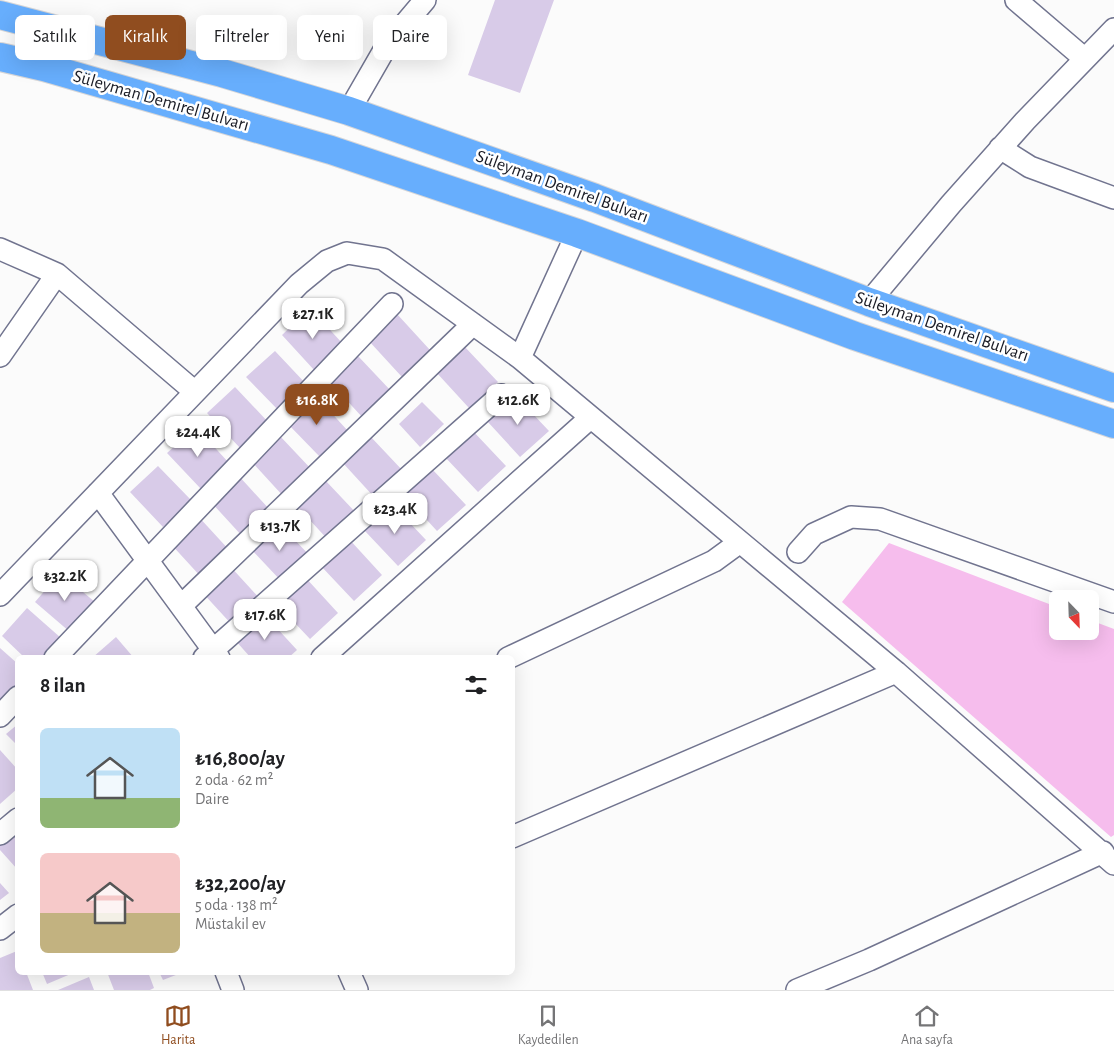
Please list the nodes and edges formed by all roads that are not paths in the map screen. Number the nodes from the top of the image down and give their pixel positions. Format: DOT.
graph roads {
  1 [pos="425,0"];
  2 [pos="1016,0"];
  3 [pos="0,15"];
  4 [pos="1114,30"];
  5 [pos="0,56"];
  6 [pos="1085,59"];
  7 [pos="349,110"];
  8 [pos="1000,148"];
  9 [pos="1114,198"];
  10 [pos="577,233"];
  11 [pos="0,249"];
  12 [pos="57,274"];
  13 [pos="869,302"];
  14 [pos="392,304"];
  15 [pos="473,324"];
  16 [pos="0,356"];
  17 [pos="520,358"];
  18 [pos="1114,388"];
  19 [pos="195,392"];
  20 [pos="501,395"];
  21 [pos="590,418"];
  22 [pos="1114,424"];
  23 [pos="98,493"];
  24 [pos="740,542"];
  25 [pos="798,552"];
  26 [pos="148,559"];
  27 [pos="0,595"];
  28 [pos="1114,602"];
  29 [pos="182,605"];
  30 [pos="58,655"];
  31 [pos="212,655"];
  32 [pos="325,655"];
  33 [pos="514,655"];
  34 [pos="896,672"];
  35 [pos="15,700"];
  36 [pos="0,716"];
  37 [pos="15,822"];
  38 [pos="0,834"];
  39 [pos="515,836"];
  40 [pos="1108,858"];
  41 [pos="15,917"];
  42 [pos="0,929"];
  43 [pos="227,975"];
  44 [pos="350,975"];
  45 [pos="840,982"];
  46 [pos="233,990"];
  47 [pos="357,990"];
  48 [pos="797,990"];
  1 -- 7 [label="street"];
  2 -- 6 [label="street"];
  3 -- 7 [label="highway, Süleyman Demirel Bulvarı"];
  4 -- 6 [label="street"];
  5 -- 10 [label="highway, Süleyman Demirel Bulvarı"];
  6 -- 8 [label="street"];
  7 -- 13 [label="highway, Süleyman Demirel Bulvarı"];
  8 -- 9 [label="street"];
  8 -- 13 [label="street"];
  10 -- 17 [label="street"];
  10 -- 22 [label="highway, Süleyman Demirel Bulvarı"];
  11 -- 12 [label="street"];
  12 -- 16 [label="street"];
  12 -- 19 [label="street"];
  13 -- 18 [label="highway, Süleyman Demirel Bulvarı"];
  14 -- 26 [label="street"];
  15 -- 17 [label="street"];
  15 -- 19 [label="street"];
  15 -- 29 [label="street"];
  17 -- 21 [label="street"];
  19 -- 23 [label="street"];
  20 -- 31 [label="street"];
  21 -- 24 [label="street"];
  21 -- 32 [label="street"];
  23 -- 26 [label="street"];
  23 -- 27 [label="street"];
  24 -- 33 [label="street"];
  24 -- 34 [label="street"];
  25 -- 28 [label="street"];
  26 -- 29 [label="street"];
  26 -- 30 [label="street"];
  29 -- 31 [label="street"];
  34 -- 39 [label="street"];
  34 -- 40 [label="street"];
  35 -- 36 [label="street"];
  37 -- 38 [label="street"];
  40 -- 45 [label="street"];
  41 -- 42 [label="street"];
  43 -- 46 [label="street"];
  44 -- 47 [label="street"];
  45 -- 48 [label="street"];
}
